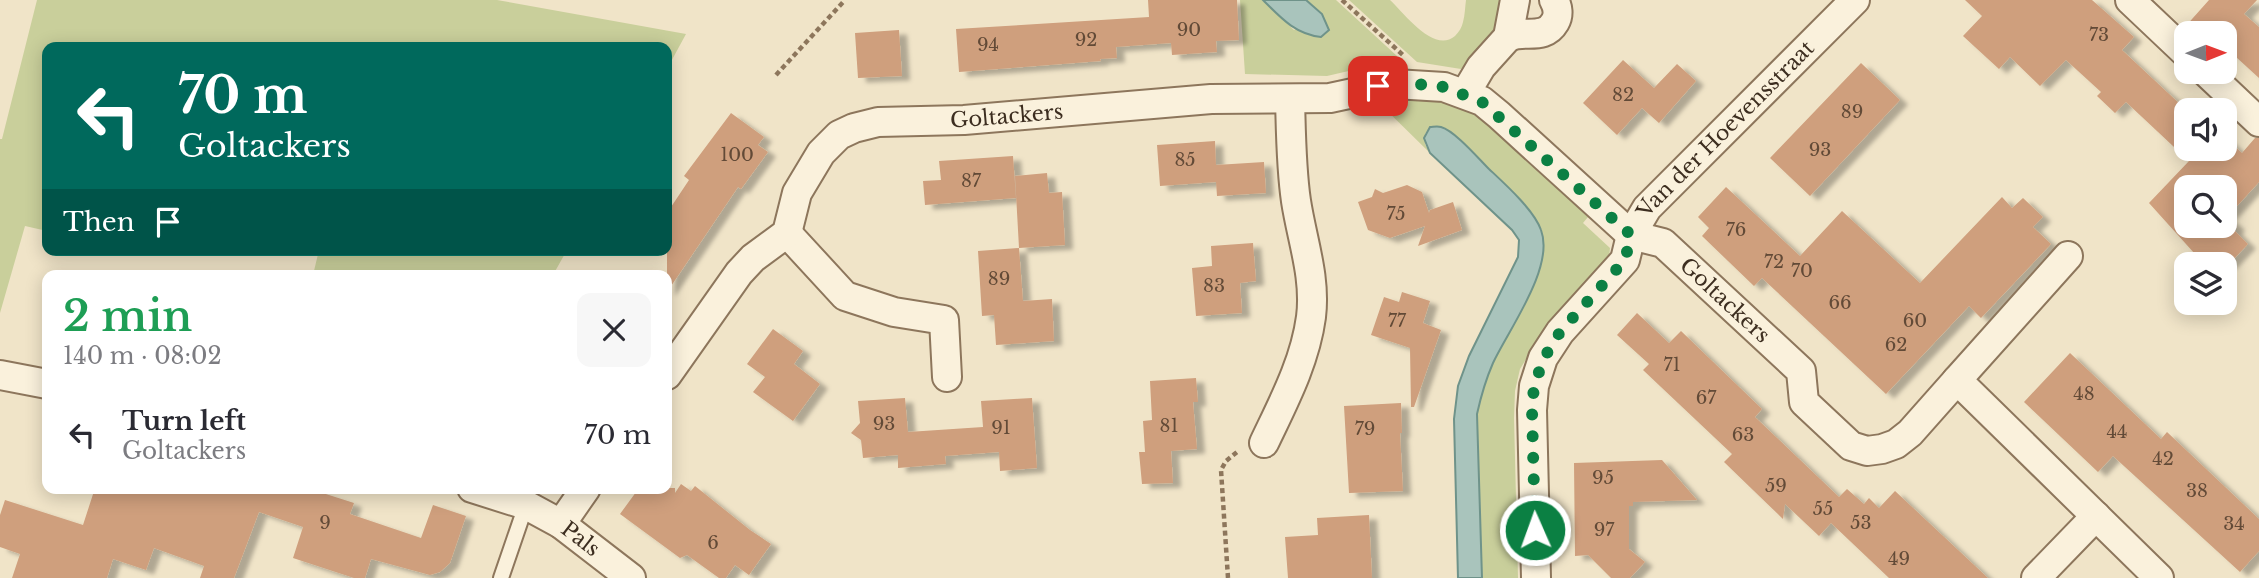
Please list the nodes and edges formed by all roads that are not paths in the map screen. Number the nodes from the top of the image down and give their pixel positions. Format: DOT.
graph roads {
  1 [pos="1515,0"];
  2 [pos="1554,0"];
  3 [pos="1855,0"];
  4 [pos="2130,0"];
  5 [pos="1508,37"];
  6 [pos="2174,42"];
  7 [pos="2219,84"];
  8 [pos="1465,94"];
  9 [pos="1290,99"];
  10 [pos="2259,122"];
  11 [pos="787,233"];
  12 [pos="1631,235"];
  13 [pos="2068,256"];
  14 [pos="672,368"];
  15 [pos="0,375"];
  16 [pos="947,377"];
  17 [pos="1957,380"];
  18 [pos="42,383"];
  19 [pos="1264,443"];
  20 [pos="490,494"];
  21 [pos="582,494"];
  22 [pos="526,506"];
  23 [pos="2096,516"];
  24 [pos="561,524"];
  25 [pos="501,578"];
  26 [pos="631,578"];
  27 [pos="1536,578"];
  28 [pos="2036,578"];
  29 [pos="2159,578"];
  1 -- 5 [label="street"];
  2 -- 5 [label="street"];
  3 -- 12 [label="street, Van der Hoevensstraat"];
  4 -- 6 [label="street"];
  5 -- 8 [label="street"];
  7 -- 10 [label="street"];
  8 -- 9 [label="street, Goltackers"];
  8 -- 12 [label="street, Goltackers"];
  9 -- 11 [label="street, Goltackers"];
  9 -- 19 [label="street"];
  11 -- 14 [label="street"];
  11 -- 16 [label="street"];
  12 -- 17 [label="street, Goltackers"];
  12 -- 27 [label="street, Van der Hoevensstraat"];
  13 -- 17 [label="street, Goltackers"];
  15 -- 18 [label="street"];
  17 -- 23 [label="street"];
  20 -- 22 [label="street, Pals"];
  21 -- 24 [label="street"];
  22 -- 24 [label="street, Pals"];
  22 -- 25 [label="lane"];
  23 -- 28 [label="street"];
  23 -- 29 [label="street"];
  24 -- 26 [label="street, Pals"];
}
